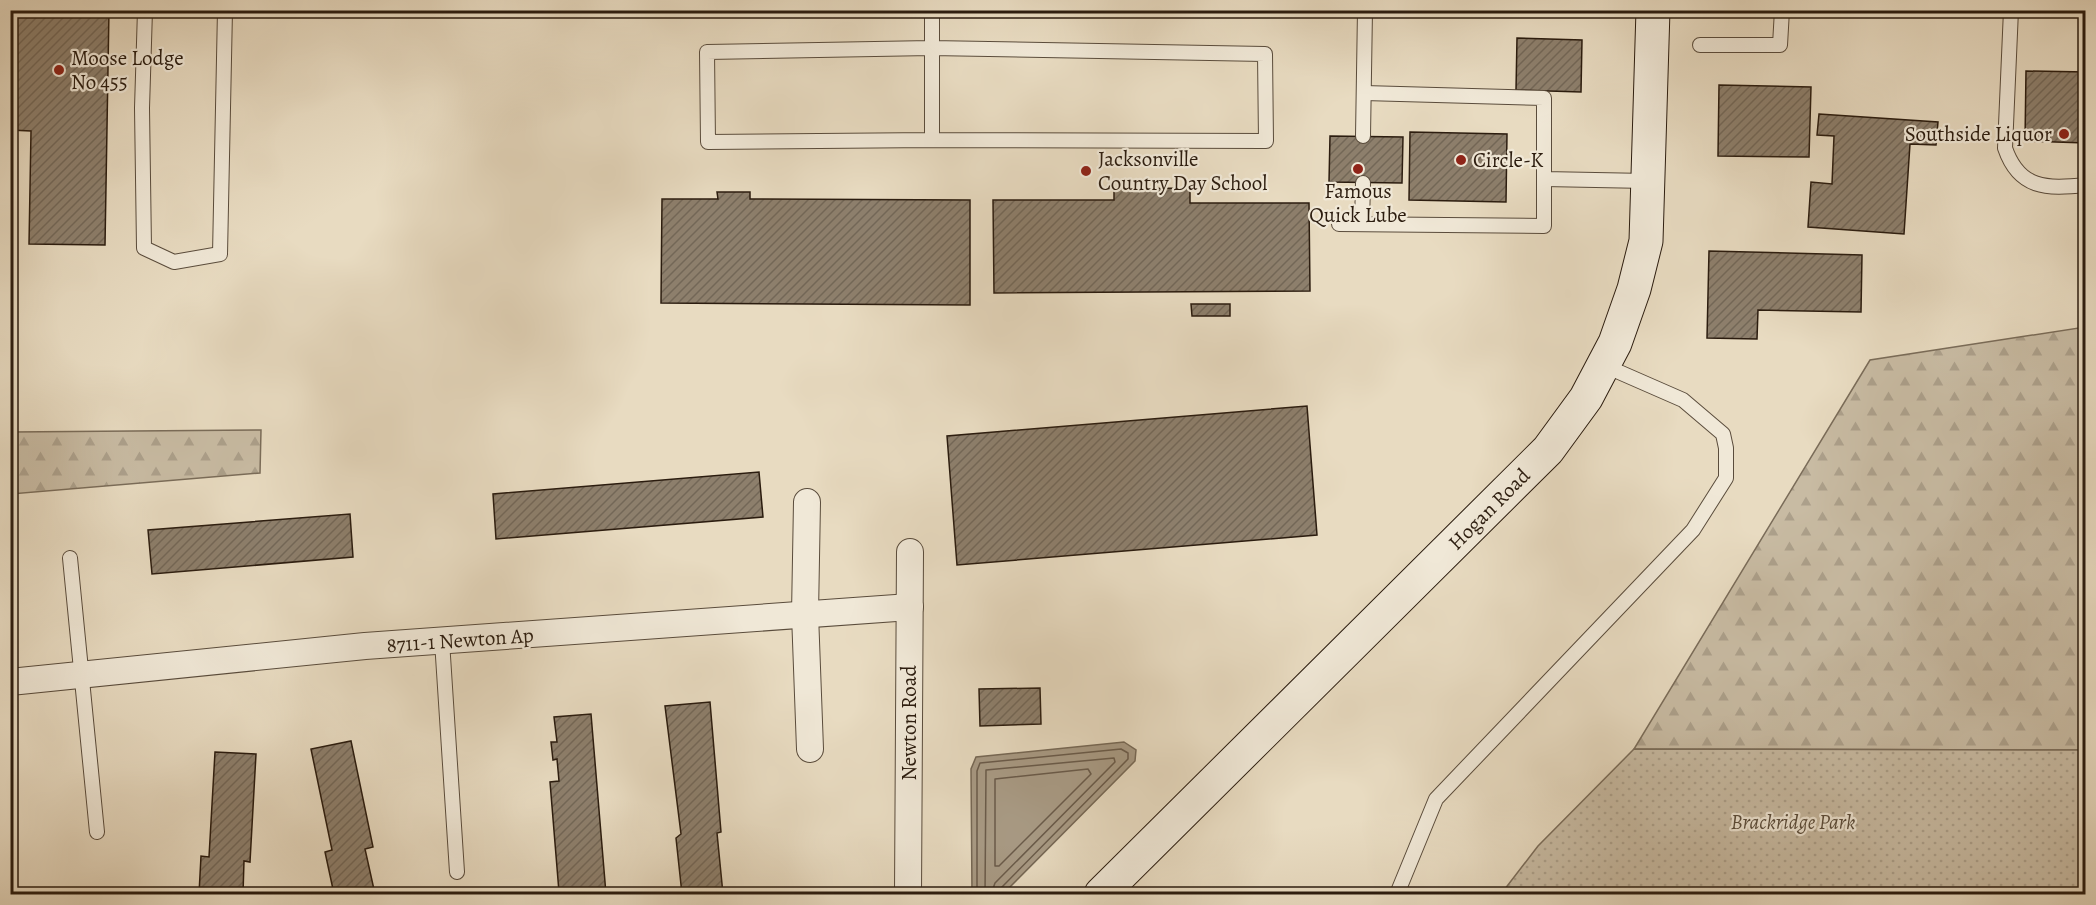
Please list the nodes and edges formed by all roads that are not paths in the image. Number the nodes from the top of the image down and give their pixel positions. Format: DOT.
graph roads {
  1 [pos="145,10"];
  2 [pos="225,10"];
  3 [pos="932,10"];
  4 [pos="1365,10"];
  5 [pos="1653,10"];
  6 [pos="1782,10"];
  7 [pos="2011,10"];
  8 [pos="1700,45"];
  9 [pos="931,48"];
  10 [pos="1364,93"];
  11 [pos="1363,136"];
  12 [pos="932,140"];
  13 [pos="1544,179"];
  14 [pos="1650,181"];
  15 [pos="1363,183"];
  16 [pos="2085,185"];
  17 [pos="1339,224"];
  18 [pos="1362,224"];
  19 [pos="1603,365"];
  20 [pos="807,502"];
  21 [pos="910,552"];
  22 [pos="70,558"];
  23 [pos="910,607"];
  24 [pos="805,614"];
  25 [pos="442,641"];
  26 [pos="81,675"];
  27 [pos="10,682"];
  28 [pos="810,749"];
  29 [pos="97,832"];
  30 [pos="457,872"];
  31 [pos="1112,888"];
  32 [pos="908,894"];
  33 [pos="1397,894"];
  1 -- 2 [label="lane"];
  3 -- 9 [label="lane"];
  4 -- 10 [label="lane"];
  5 -- 14 [label="main road, Hogan Road"];
  6 -- 8 [label="lane"];
  7 -- 16 [label="lane"];
  9 -- 12 [label="lane"];
  9 -- 12 [label="lane"];
  9 -- 12 [label="lane"];
  10 -- 11 [label="lane"];
  10 -- 13 [label="lane"];
  13 -- 14 [label="lane"];
  13 -- 18 [label="lane"];
  14 -- 19 [label="main road, Hogan Road"];
  15 -- 18 [label="lane"];
  17 -- 18 [label="lane"];
  19 -- 31 [label="main road, Hogan Road"];
  19 -- 33 [label="lane"];
  20 -- 24 [label="street"];
  21 -- 23 [label="street, Newton Road"];
  22 -- 26 [label="lane"];
  23 -- 24 [label="street, 8711-1 Newton Ap"];
  23 -- 32 [label="street, Newton Road"];
  24 -- 25 [label="street, 8711-1 Newton Ap"];
  24 -- 28 [label="street"];
  25 -- 26 [label="street, 8711-1 Newton Ap"];
  25 -- 30 [label="lane"];
  26 -- 27 [label="street, 8711-1 Newton Ap"];
  26 -- 29 [label="lane"];
}
